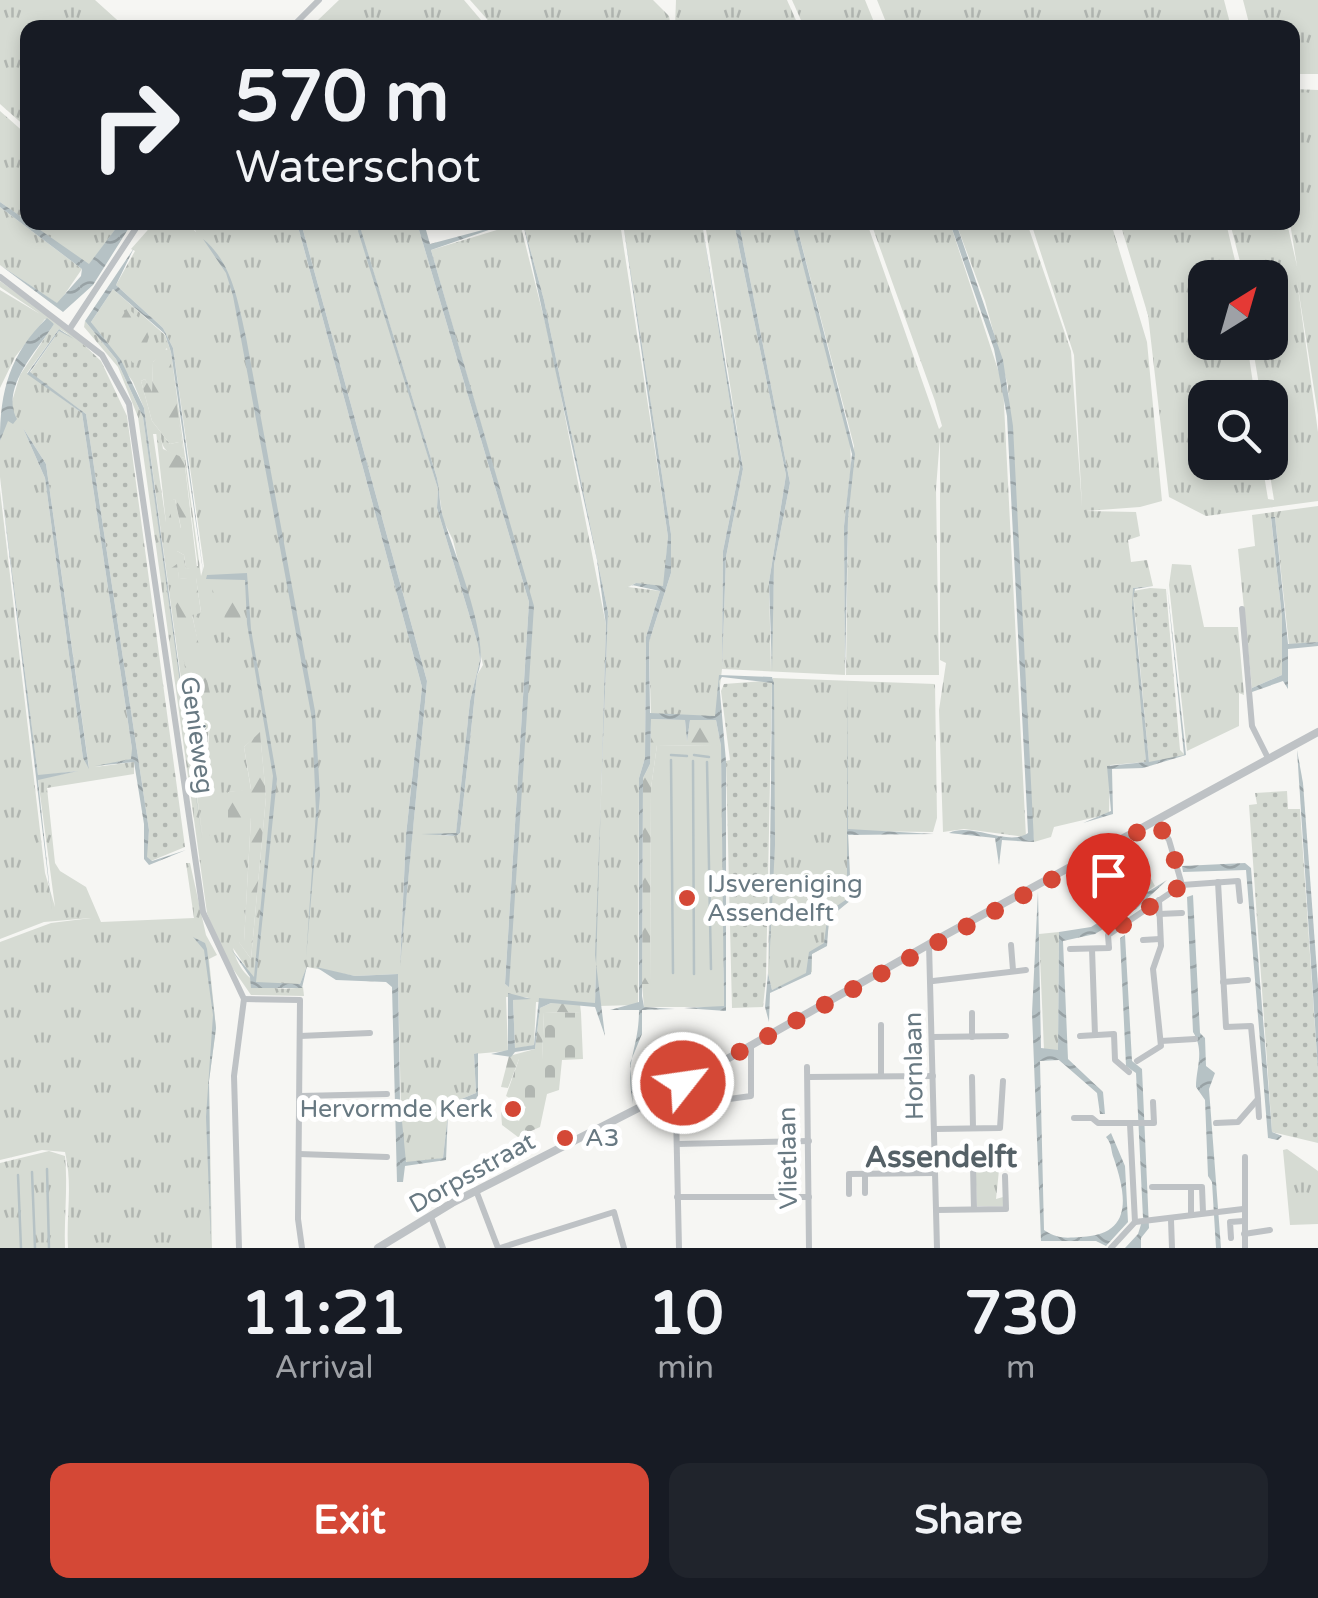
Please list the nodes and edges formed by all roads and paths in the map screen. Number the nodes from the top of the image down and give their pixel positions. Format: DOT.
graph roads {
  1 [pos="319,0"];
  2 [pos="299,20"];
  3 [pos="135,230"];
  4 [pos="0,277"];
  5 [pos="71,327"];
  6 [pos="1242,609"];
  7 [pos="1318,732"];
  8 [pos="1268,758"];
  9 [pos="1156,822"];
  10 [pos="1218,882"];
  11 [pos="1182,885"];
  12 [pos="1159,900"];
  13 [pos="1240,900"];
  14 [pos="1182,913"];
  15 [pos="1159,914"];
  16 [pos="1142,940"];
  17 [pos="1160,940"];
  18 [pos="929,944"];
  19 [pos="1011,945"];
  20 [pos="1092,949"];
  21 [pos="1070,950"];
  22 [pos="1012,970"];
  23 [pos="1026,970"];
  24 [pos="1248,980"];
  25 [pos="933,982"];
  26 [pos="1223,982"];
  27 [pos="244,999"];
  28 [pos="972,1013"];
  29 [pos="881,1024"];
  30 [pos="370,1033"];
  31 [pos="300,1036"];
  32 [pos="1006,1036"];
  33 [pos="1080,1036"];
  34 [pos="1095,1036"];
  35 [pos="933,1037"];
  36 [pos="972,1037"];
  37 [pos="1195,1039"];
  38 [pos="1161,1041"];
  39 [pos="751,1044"];
  40 [pos="1137,1061"];
  41 [pos="807,1067"];
  42 [pos="1129,1072"];
  43 [pos="881,1076"];
  44 [pos="934,1076"];
  45 [pos="808,1077"];
  46 [pos="972,1077"];
  47 [pos="1004,1080"];
  48 [pos="670,1091"];
  49 [pos="388,1094"];
  50 [pos="300,1096"];
  51 [pos="1258,1099"];
  52 [pos="1154,1102"];
  53 [pos="676,1113"];
  54 [pos="1259,1117"];
  55 [pos="1074,1118"];
  56 [pos="1216,1122"];
  57 [pos="1132,1124"];
  58 [pos="973,1128"];
  59 [pos="935,1129"];
  60 [pos="809,1142"];
  61 [pos="677,1144"];
  62 [pos="299,1154"];
  63 [pos="386,1156"];
  64 [pos="1245,1157"];
  65 [pos="974,1166"];
  66 [pos="935,1172"];
  67 [pos="865,1174"];
  68 [pos="1005,1176"];
  69 [pos="1152,1187"];
  70 [pos="1191,1188"];
  71 [pos="477,1193"];
  72 [pos="866,1193"];
  73 [pos="849,1194"];
  74 [pos="677,1197"];
  75 [pos="809,1197"];
  76 [pos="1243,1208"];
  77 [pos="974,1209"];
  78 [pos="936,1210"];
  79 [pos="1207,1211"];
  80 [pos="1192,1213"];
  81 [pos="431,1217"];
  82 [pos="1171,1220"];
  83 [pos="1244,1221"];
  84 [pos="1138,1222"];
  85 [pos="1270,1230"];
  86 [pos="1244,1234"];
  87 [pos="535,1237"];
  88 [pos="1231,1238"];
  89 [pos="239,1248"];
  90 [pos="302,1248"];
  91 [pos="378,1248"];
  92 [pos="443,1248"];
  93 [pos="499,1248"];
  94 [pos="538,1248"];
  95 [pos="624,1248"];
  96 [pos="679,1248"];
  97 [pos="809,1248"];
  98 [pos="937,1248"];
  99 [pos="1111,1248"];
  100 [pos="1172,1248"];
  101 [pos="1245,1248"];
  1 -- 2 [label="street"];
  3 -- 5 [label="street"];
  4 -- 5 [label="street, Genieweg"];
  5 -- 27 [label="street, Genieweg"];
  6 -- 8 [label="street"];
  7 -- 8 [label="street, Dorpsstraat"];
  8 -- 9 [label="street, Dorpsstraat"];
  9 -- 11 [label="street"];
  9 -- 18 [label="street, Dorpsstraat"];
  10 -- 11 [label="street"];
  10 -- 13 [label="street"];
  10 -- 26 [label="street"];
  11 -- 12 [label="street"];
  12 -- 15 [label="street"];
  12 -- 20 [label="street"];
  14 -- 15 [label="street"];
  15 -- 17 [label="street"];
  16 -- 17 [label="street"];
  17 -- 38 [label="street"];
  18 -- 25 [label="street, Hornlaan"];
  18 -- 39 [label="street, Dorpsstraat"];
  19 -- 22 [label="street"];
  20 -- 21 [label="street"];
  20 -- 34 [label="street"];
  22 -- 23 [label="street"];
  22 -- 25 [label="street"];
  24 -- 26 [label="street"];
  25 -- 35 [label="street, Hornlaan"];
  26 -- 51 [label="street"];
  27 -- 31 [label="street"];
  27 -- 89 [label="street"];
  28 -- 36 [label="street"];
  29 -- 43 [label="street"];
  30 -- 31 [label="street"];
  31 -- 50 [label="street"];
  32 -- 36 [label="street"];
  33 -- 34 [label="street"];
  34 -- 42 [label="street"];
  35 -- 36 [label="street"];
  35 -- 44 [label="street, Hornlaan"];
  37 -- 38 [label="street"];
  38 -- 40 [label="street"];
  39 -- 48 [label="street, Dorpsstraat"];
  39 -- 53 [label="street"];
  41 -- 45 [label="street, Vlietlaan"];
  43 -- 44 [label="street"];
  43 -- 45 [label="street"];
  44 -- 59 [label="street, Hornlaan"];
  45 -- 60 [label="street, Vlietlaan"];
  46 -- 58 [label="street"];
  47 -- 58 [label="street"];
  48 -- 53 [label="street"];
  48 -- 71 [label="street, Dorpsstraat"];
  49 -- 50 [label="street"];
  50 -- 62 [label="street"];
  51 -- 54 [label="street"];
  51 -- 56 [label="street"];
  52 -- 57 [label="street"];
  53 -- 61 [label="street"];
  55 -- 57 [label="street"];
  57 -- 84 [label="street"];
  58 -- 59 [label="street"];
  59 -- 66 [label="street, Hornlaan"];
  60 -- 61 [label="street"];
  60 -- 75 [label="street, Vlietlaan"];
  61 -- 74 [label="street"];
  62 -- 63 [label="street"];
  62 -- 90 [label="street"];
  64 -- 76 [label="street"];
  65 -- 77 [label="street"];
  66 -- 67 [label="street"];
  66 -- 78 [label="street, Hornlaan"];
  67 -- 72 [label="street"];
  67 -- 73 [label="street"];
  68 -- 77 [label="street"];
  69 -- 70 [label="street"];
  70 -- 79 [label="street"];
  70 -- 80 [label="street"];
  71 -- 81 [label="street, Dorpsstraat"];
  71 -- 93 [label="street"];
  74 -- 75 [label="street"];
  74 -- 96 [label="street"];
  75 -- 97 [label="street, Vlietlaan"];
  76 -- 79 [label="street"];
  76 -- 83 [label="street"];
  77 -- 78 [label="street"];
  78 -- 98 [label="street, Hornlaan"];
  79 -- 80 [label="street"];
  80 -- 82 [label="street"];
  81 -- 91 [label="street, Dorpsstraat"];
  81 -- 92 [label="street"];
  82 -- 84 [label="street"];
  82 -- 100 [label="street"];
  83 -- 86 [label="street"];
  83 -- 88 [label="street"];
  84 -- 99 [label="street"];
  85 -- 86 [label="street"];
  86 -- 101 [label="street"];
  87 -- 93 [label="street"];
  87 -- 94 [label="street"];
  87 -- 95 [label="street"];
}
